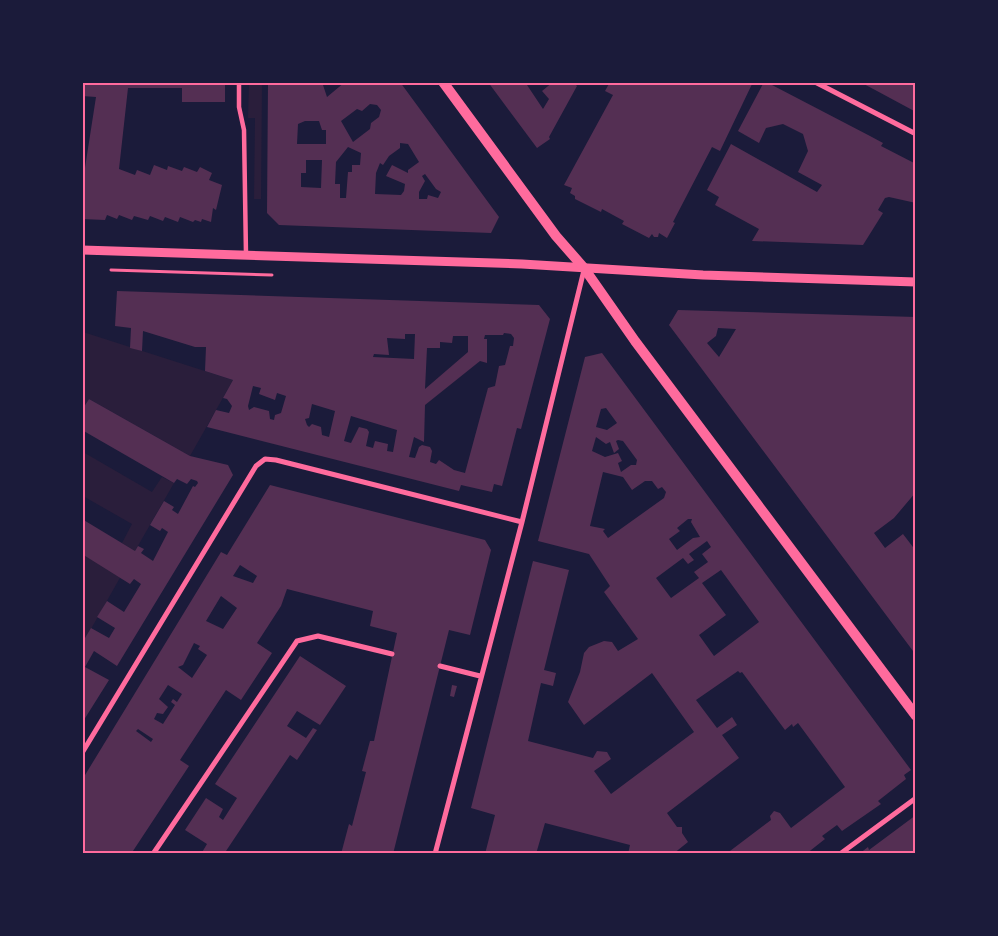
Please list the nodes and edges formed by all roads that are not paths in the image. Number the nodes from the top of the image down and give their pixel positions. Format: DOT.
graph roads {
  1 [pos="239,82"];
  2 [pos="443,82"];
  3 [pos="815,82"];
  4 [pos="916,134"];
  5 [pos="82,250"];
  6 [pos="246,255"];
  7 [pos="584,268"];
  8 [pos="916,282"];
  9 [pos="522,522"];
  10 [pos="392,654"];
  11 [pos="440,666"];
  12 [pos="480,676"];
  13 [pos="916,716"];
  14 [pos="82,752"];
  15 [pos="916,798"];
  16 [pos="153,854"];
  17 [pos="435,854"];
  18 [pos="840,854"];
  1 -- 6 [label="street"];
  2 -- 7 [label="main road"];
  3 -- 4 [label="street"];
  5 -- 6 [label="street"];
  6 -- 7 [label="street"];
  7 -- 8 [label="street"];
  7 -- 9 [label="street"];
  7 -- 13 [label="main road"];
  9 -- 12 [label="street"];
  9 -- 14 [label="street"];
  10 -- 16 [label="street"];
  11 -- 12 [label="street"];
  12 -- 17 [label="street"];
  15 -- 18 [label="street"];
}
